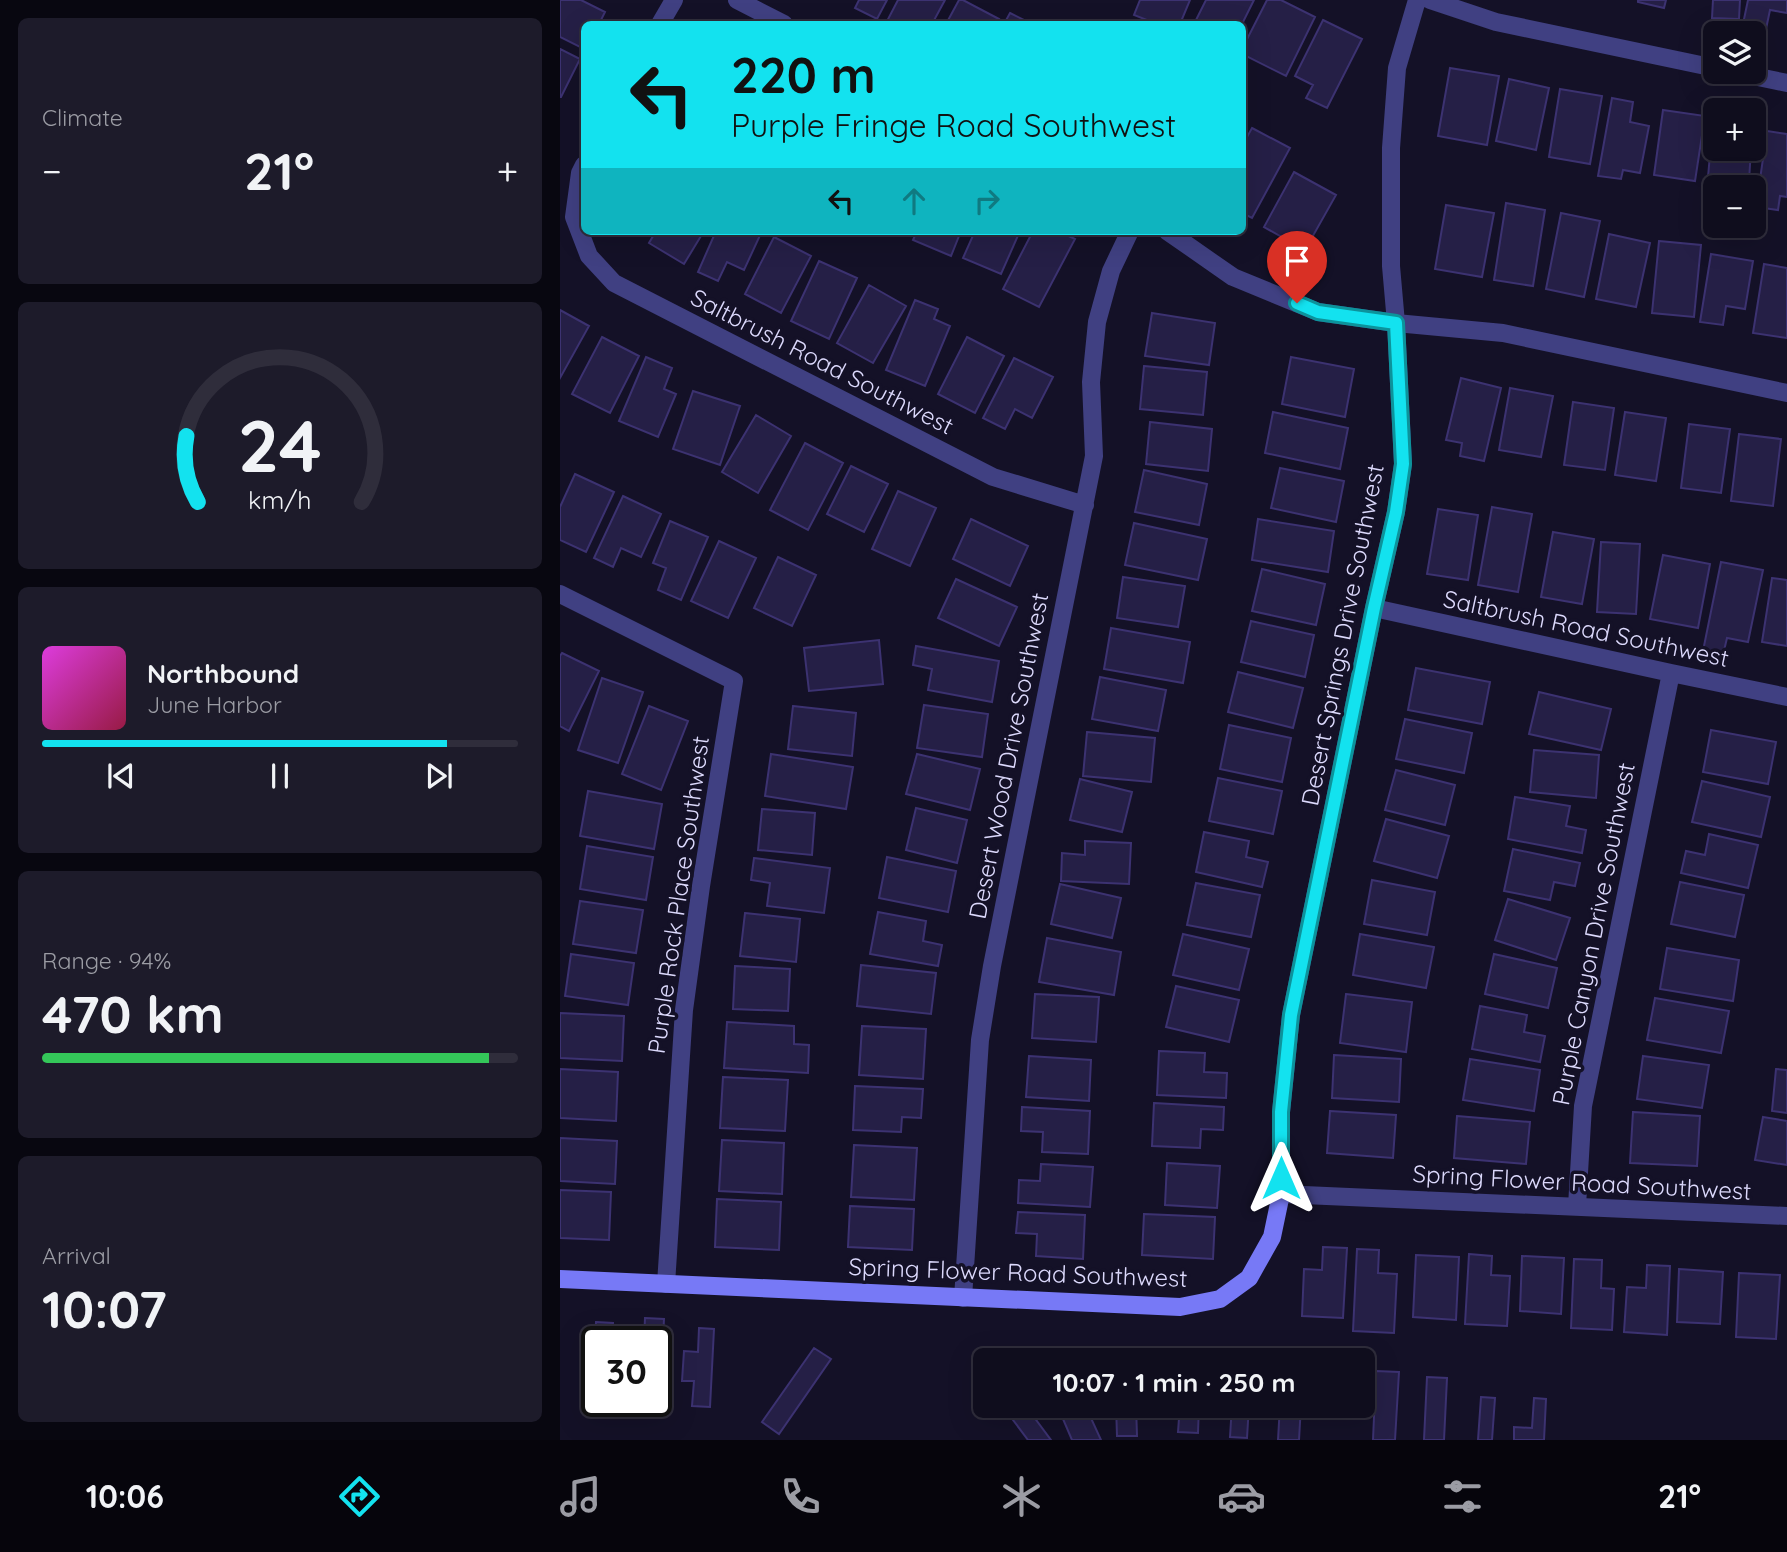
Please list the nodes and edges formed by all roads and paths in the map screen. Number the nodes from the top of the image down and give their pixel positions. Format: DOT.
graph roads {
  1 [pos="674,0"];
  2 [pos="737,0"];
  3 [pos="1417,0"];
  4 [pos="1430,0"];
  5 [pos="662,21"];
  6 [pos="778,21"];
  7 [pos="1703,65"];
  8 [pos="1766,79"];
  9 [pos="1787,83"];
  10 [pos="581,171"];
  11 [pos="567,217"];
  12 [pos="1128,235"];
  13 [pos="1173,235"];
  14 [pos="1396,323"];
  15 [pos="1787,393"];
  16 [pos="1085,505"];
  17 [pos="560,594"];
  18 [pos="1374,608"];
  19 [pos="1671,673"];
  20 [pos="1787,697"];
  21 [pos="1281,1194"];
  22 [pos="1577,1206"];
  23 [pos="1787,1216"];
  24 [pos="560,1279"];
  25 [pos="666,1284"];
  26 [pos="963,1298"];
  1 -- 5 [label="street"];
  2 -- 6 [label="street"];
  3 -- 14 [label="street, Desert Springs Drive Southwest"];
  4 -- 7 [label="street"];
  8 -- 9 [label="street"];
  10 -- 11 [label="street"];
  11 -- 16 [label="street, Saltbrush Road Southwest"];
  12 -- 16 [label="street, Desert Wood Drive Southwest"];
  13 -- 14 [label="street"];
  14 -- 15 [label="street"];
  14 -- 18 [label="street, Desert Springs Drive Southwest"];
  16 -- 26 [label="street, Desert Wood Drive Southwest"];
  17 -- 25 [label="street, Purple Rock Place Southwest"];
  18 -- 19 [label="street, Saltbrush Road Southwest"];
  18 -- 21 [label="street, Desert Springs Drive Southwest"];
  19 -- 20 [label="street, Saltbrush Road Southwest"];
  19 -- 22 [label="street, Purple Canyon Drive Southwest"];
  21 -- 22 [label="street, Spring Flower Road Southwest"];
  21 -- 26 [label="street, Spring Flower Road Southwest"];
  22 -- 23 [label="street, Spring Flower Road Southwest"];
  24 -- 25 [label="street, Spring Flower Road Southwest"];
  25 -- 26 [label="street, Spring Flower Road Southwest"];
}
